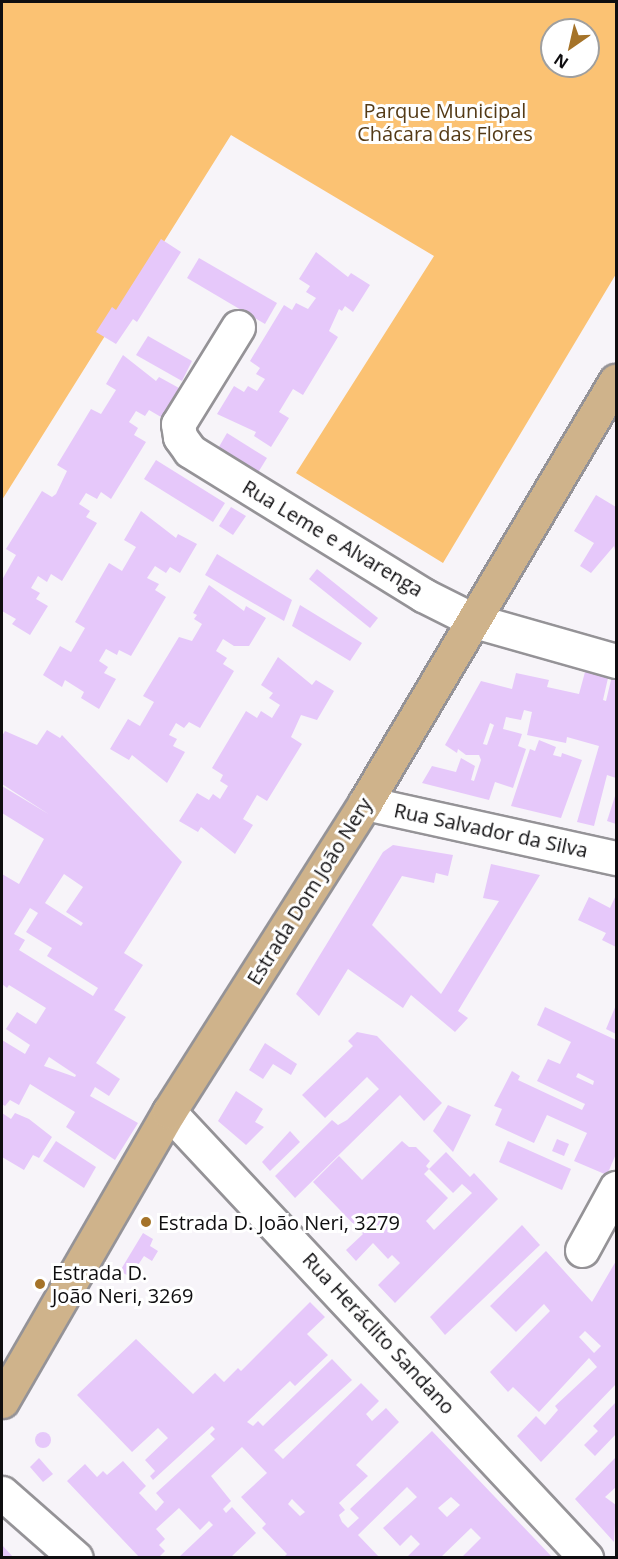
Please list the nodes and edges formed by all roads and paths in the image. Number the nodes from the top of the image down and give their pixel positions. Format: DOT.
graph roads {
  1 [pos="238,327"];
  2 [pos="616,381"];
  3 [pos="475,621"];
  4 [pos="616,661"];
  5 [pos="365,803"];
  6 [pos="616,858"];
  7 [pos="169,1112"];
  8 [pos="616,1188"];
  9 [pos="582,1250"];
  10 [pos="2,1401"];
  11 [pos="2,1493"];
  12 [pos="75,1557"];
  13 [pos="586,1557"];
  1 -- 3 [label="street, Rua Leme e Alvarenga"];
  2 -- 3 [label="main road, Estrada Dom João Nery"];
  3 -- 4 [label="street, Rua Leme e Alvarenga"];
  3 -- 5 [label="main road, Estrada Dom João Nery"];
  5 -- 6 [label="street, Rua Salvador da Silva"];
  5 -- 7 [label="main road, Estrada Dom João Nery"];
  7 -- 10 [label="main road, Estrada Dom João Nery"];
  7 -- 13 [label="street, Rua Heráclito Sandano"];
  8 -- 9 [label="street"];
  11 -- 12 [label="street"];
}
